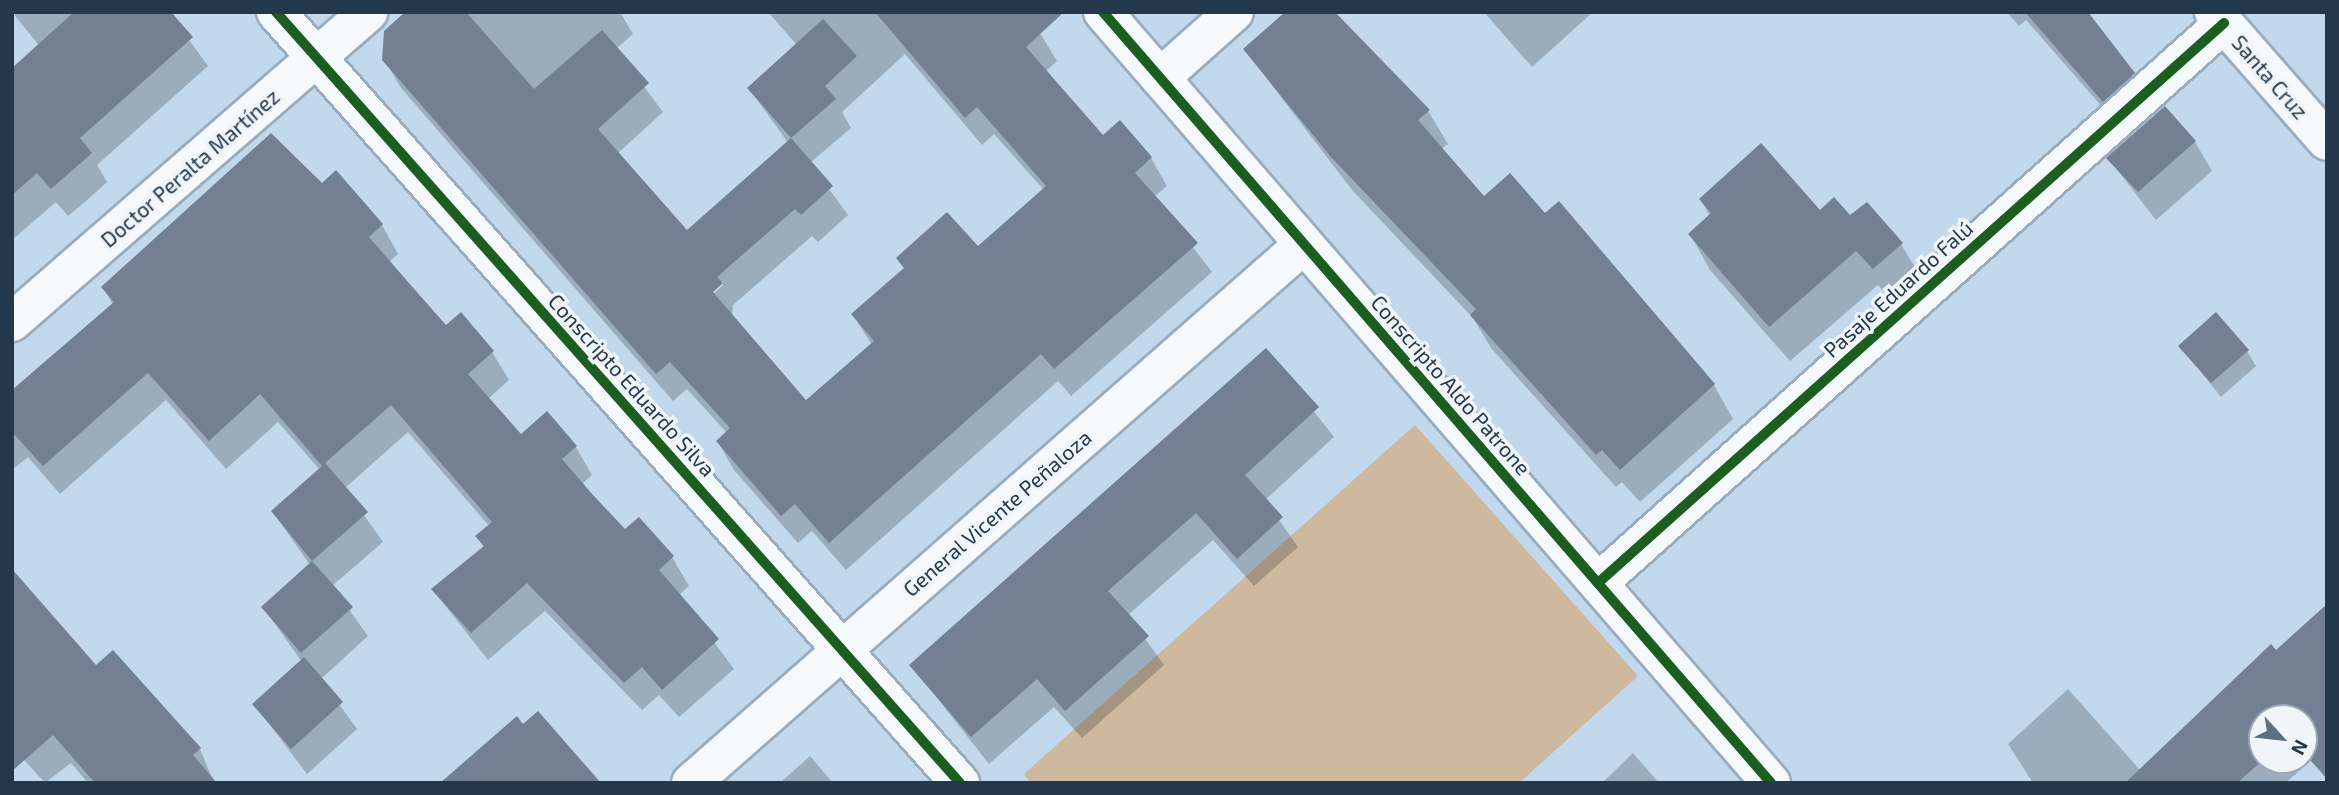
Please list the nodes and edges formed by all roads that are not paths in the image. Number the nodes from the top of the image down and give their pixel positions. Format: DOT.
graph roads {
  1 [pos="276,12"];
  2 [pos="368,12"];
  3 [pos="1102,12"];
  4 [pos="1234,12"];
  5 [pos="2219,18"];
  6 [pos="316,58"];
  7 [pos="1160,78"];
  8 [pos="2327,141"];
  9 [pos="1303,245"];
  10 [pos="12,322"];
  11 [pos="1598,583"];
  12 [pos="842,649"];
  13 [pos="691,783"];
  14 [pos="960,783"];
  15 [pos="1771,783"];
  1 -- 6 [label="street, Conscripto Eduardo Silva"];
  2 -- 6 [label="street, Doctor Peralta Martínez"];
  3 -- 7 [label="street, Conscripto Aldo Patrone"];
  4 -- 7 [label="street"];
  5 -- 8 [label="street, Santa Cruz"];
  5 -- 11 [label="street, Pasaje Eduardo Falú"];
  6 -- 10 [label="street, Doctor Peralta Martínez"];
  6 -- 12 [label="street, Conscripto Eduardo Silva"];
  7 -- 9 [label="street, Conscripto Aldo Patrone"];
  9 -- 11 [label="street, Conscripto Aldo Patrone"];
  9 -- 12 [label="street, General Vicente Peñaloza"];
  11 -- 15 [label="street, Conscripto Aldo Patrone"];
  12 -- 13 [label="street, General Vicente Peñaloza"];
  12 -- 14 [label="street, Conscripto Eduardo Silva"];
}
